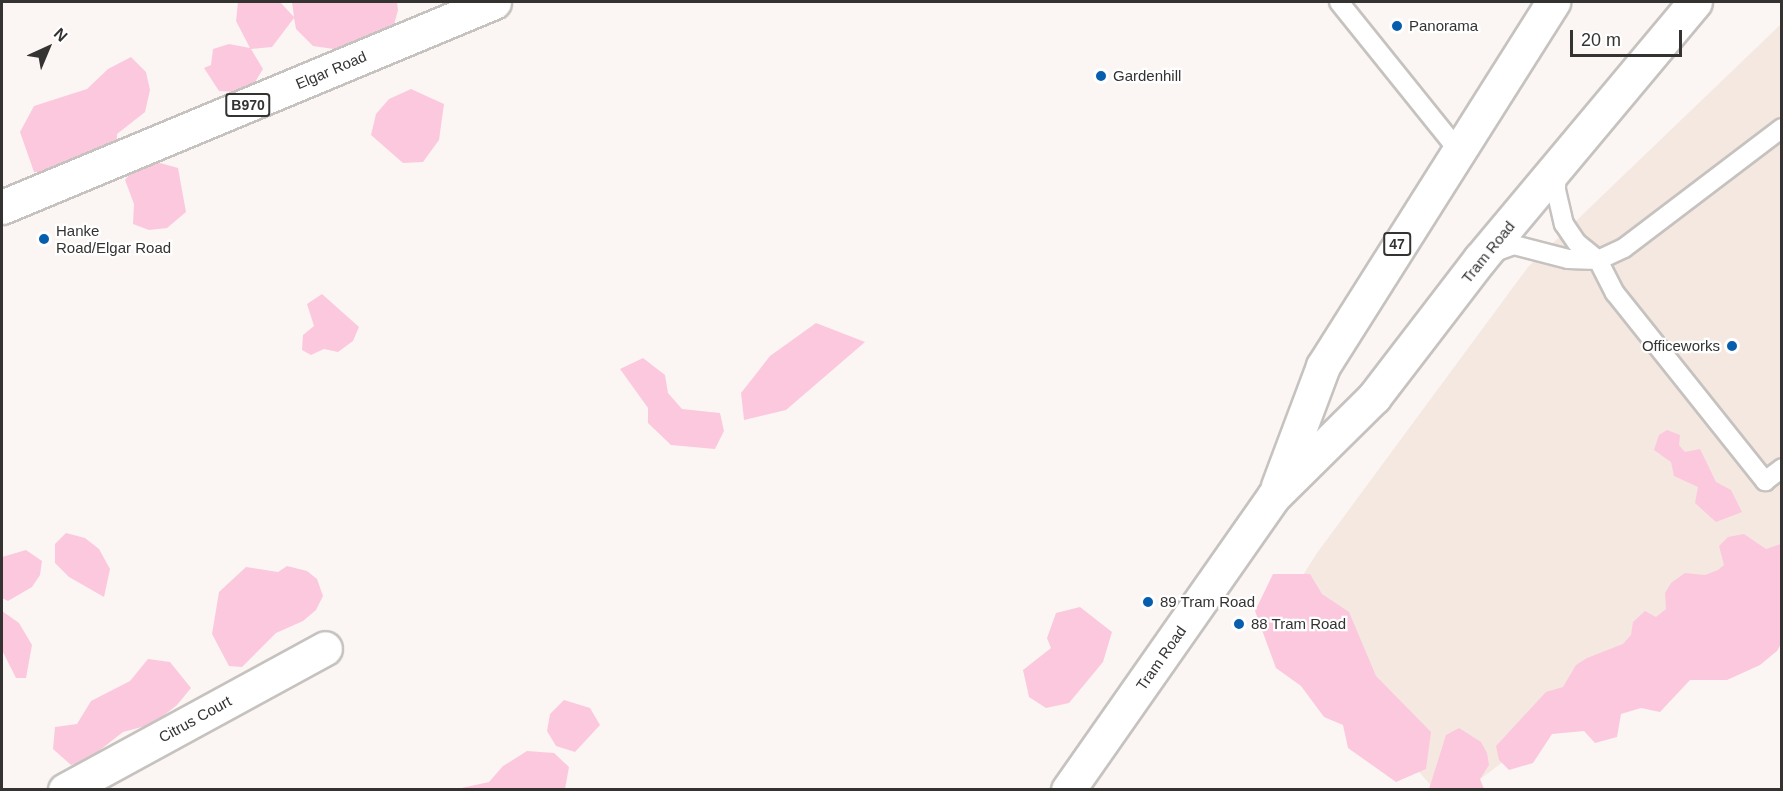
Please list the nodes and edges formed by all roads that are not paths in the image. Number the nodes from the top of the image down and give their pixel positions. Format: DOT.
graph roads {
  1 [pos="494,2"];
  2 [pos="1339,2"];
  3 [pos="1695,2"];
  4 [pos="1551,3"];
  5 [pos="1782,128"];
  6 [pos="1458,150"];
  7 [pos="1558,167"];
  8 [pos="2,207"];
  9 [pos="1480,259"];
  10 [pos="1598,260"];
  11 [pos="1782,468"];
  12 [pos="1274,496"];
  13 [pos="325,648"];
  14 [pos="65,789"];
  15 [pos="1068,789"];
  1 -- 8 [label="main road, Elgar Road / B970"];
  2 -- 6 [label="lane"];
  3 -- 7 [label="main road, Tram Road / 47"];
  4 -- 6 [label="main road, Tram Road / 47"];
  5 -- 10 [label="lane"];
  6 -- 12 [label="main road, Tram Road / 47"];
  7 -- 9 [label="main road, Tram Road / 47"];
  7 -- 10 [label="lane"];
  9 -- 10 [label="lane"];
  9 -- 12 [label="main road, Tram Road / 47"];
  10 -- 11 [label="lane"];
  12 -- 15 [label="main road, Tram Road / 47"];
  13 -- 14 [label="main road, Citrus Court"];
}
